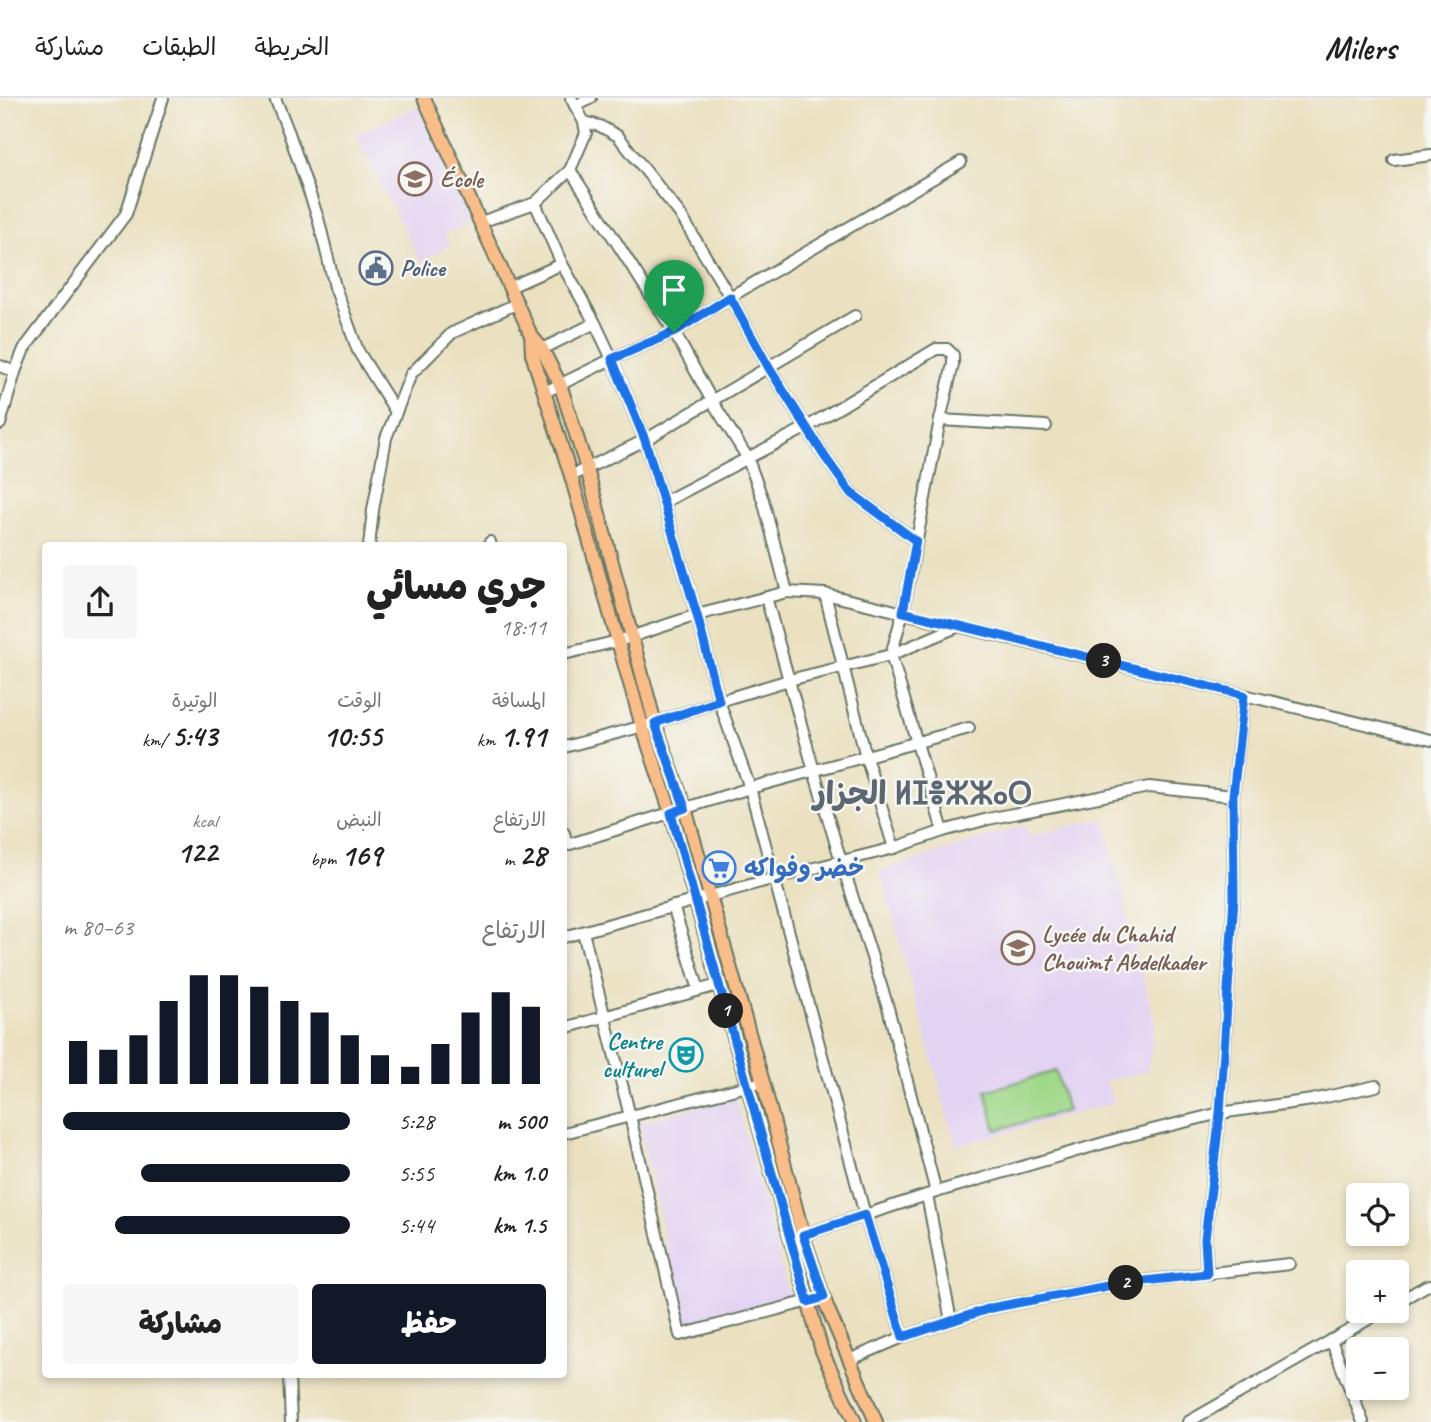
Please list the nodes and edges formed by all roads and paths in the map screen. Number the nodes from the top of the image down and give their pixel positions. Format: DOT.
graph roads {
  1 [pos="163,98"];
  2 [pos="275,98"];
  3 [pos="424,98"];
  4 [pos="591,98"];
  5 [pos="573,102"];
  6 [pos="584,122"];
  7 [pos="1431,156"];
  8 [pos="1394,160"];
  9 [pos="961,162"];
  10 [pos="570,170"];
  11 [pos="535,203"];
  12 [pos="481,222"];
  13 [pos="562,264"];
  14 [pos="510,286"];
  15 [pos="730,297"];
  16 [pos="518,303"];
  17 [pos="855,316"];
  18 [pos="595,323"];
  19 [pos="674,332"];
  20 [pos="537,351"];
  21 [pos="612,359"];
  22 [pos="0,366"];
  23 [pos="769,368"];
  24 [pos="15,372"];
  25 [pos="560,384"];
  26 [pos="545,392"];
  27 [pos="712,401"];
  28 [pos="397,412"];
  29 [pos="940,420"];
  30 [pos="0,424"];
  31 [pos="1046,426"];
  32 [pos="807,427"];
  33 [pos="645,440"];
  34 [pos="747,457"];
  35 [pos="587,469"];
  36 [pos="572,476"];
  37 [pos="664,502"];
  38 [pos="916,541"];
  39 [pos="369,542"];
  40 [pos="787,592"];
  41 [pos="825,594"];
  42 [pos="766,597"];
  43 [pos="903,612"];
  44 [pos="697,615"];
  45 [pos="960,626"];
  46 [pos="631,636"];
  47 [pos="618,641"];
  48 [pos="567,653"];
  49 [pos="891,655"];
  50 [pos="845,667"];
  51 [pos="789,680"];
  52 [pos="1244,695"];
  53 [pos="719,701"];
  54 [pos="655,723"];
  55 [pos="642,726"];
  56 [pos="969,728"];
  57 [pos="1431,740"];
  58 [pos="916,743"];
  59 [pos="567,746"];
  60 [pos="866,757"];
  61 [pos="814,771"];
  62 [pos="750,788"];
  63 [pos="1233,796"];
  64 [pos="685,808"];
  65 [pos="671,813"];
  66 [pos="943,831"];
  67 [pos="567,845"];
  68 [pos="894,848"];
  69 [pos="841,861"];
  70 [pos="775,878"];
  71 [pos="710,895"];
  72 [pos="695,900"];
  73 [pos="673,906"];
  74 [pos="583,932"];
  75 [pos="567,936"];
  76 [pos="718,985"];
  77 [pos="699,990"];
  78 [pos="606,1017"];
  79 [pos="567,1027"];
  80 [pos="763,1082"];
  81 [pos="747,1086"];
  82 [pos="1376,1086"];
  83 [pos="1220,1113"];
  84 [pos="630,1116"];
  85 [pos="567,1132"];
  86 [pos="932,1194"];
  87 [pos="865,1215"];
  88 [pos="803,1235"];
  89 [pos="1289,1264"];
  90 [pos="1207,1274"];
  91 [pos="1431,1285"];
  92 [pos="1409,1296"];
  93 [pos="824,1297"];
  94 [pos="808,1302"];
  95 [pos="951,1321"];
  96 [pos="1361,1323"];
  97 [pos="903,1337"];
  98 [pos="1331,1340"];
  99 [pos="849,1360"];
  100 [pos="289,1378"];
  101 [pos="291,1422"];
  102 [pos="855,1422"];
  103 [pos="876,1422"];
  104 [pos="1188,1422"];
  105 [pos="1363,1422"];
  1 -- 24 [label="street"];
  2 -- 28 [label="street"];
  3 -- 12 [label="main road"];
  4 -- 5 [label="street"];
  5 -- 6 [label="street"];
  6 -- 10 [label="street"];
  6 -- 15 [label="street"];
  7 -- 8 [label="street"];
  9 -- 15 [label="street"];
  10 -- 11 [label="street"];
  10 -- 19 [label="street"];
  11 -- 12 [label="street"];
  11 -- 13 [label="street"];
  12 -- 14 [label="main road"];
  13 -- 14 [label="street"];
  13 -- 18 [label="street"];
  14 -- 16 [label="main road"];
  15 -- 19 [label="street"];
  15 -- 23 [label="street"];
  16 -- 20 [label="main road"];
  16 -- 28 [label="street"];
  17 -- 23 [label="street"];
  18 -- 20 [label="street"];
  18 -- 21 [label="street"];
  19 -- 21 [label="street"];
  19 -- 27 [label="street"];
  20 -- 25 [label="main road"];
  20 -- 26 [label="main road"];
  21 -- 25 [label="street"];
  21 -- 33 [label="street"];
  22 -- 24 [label="street"];
  23 -- 27 [label="street"];
  23 -- 32 [label="street"];
  24 -- 30 [label="street"];
  25 -- 26 [label="street"];
  25 -- 35 [label="main road"];
  26 -- 36 [label="main road"];
  27 -- 33 [label="street"];
  27 -- 34 [label="street"];
  28 -- 39 [label="street"];
  29 -- 31 [label="street"];
  29 -- 32 [label="street"];
  29 -- 38 [label="street"];
  32 -- 34 [label="street"];
  32 -- 38 [label="street"];
  33 -- 35 [label="street"];
  33 -- 37 [label="street"];
  34 -- 37 [label="street"];
  34 -- 40 [label="street"];
  35 -- 36 [label="street"];
  35 -- 46 [label="main road"];
  36 -- 47 [label="main road"];
  37 -- 44 [label="street"];
  38 -- 43 [label="street"];
  40 -- 41 [label="street"];
  40 -- 42 [label="street"];
  41 -- 43 [label="street"];
  41 -- 50 [label="street"];
  42 -- 44 [label="street"];
  42 -- 51 [label="street"];
  43 -- 45 [label="street"];
  43 -- 49 [label="street"];
  44 -- 46 [label="street"];
  44 -- 53 [label="street"];
  45 -- 49 [label="street"];
  45 -- 52 [label="street"];
  46 -- 47 [label="street"];
  46 -- 54 [label="main road"];
  47 -- 48 [label="street"];
  47 -- 55 [label="main road"];
  49 -- 50 [label="street"];
  49 -- 58 [label="street"];
  50 -- 51 [label="street"];
  50 -- 60 [label="street"];
  51 -- 53 [label="street"];
  51 -- 61 [label="street"];
  52 -- 57 [label="street"];
  52 -- 63 [label="street"];
  53 -- 54 [label="street"];
  53 -- 62 [label="street"];
  54 -- 55 [label="street"];
  54 -- 64 [label="main road"];
  55 -- 59 [label="street"];
  55 -- 65 [label="main road"];
  56 -- 58 [label="street"];
  58 -- 60 [label="street"];
  58 -- 66 [label="street"];
  60 -- 61 [label="street"];
  60 -- 68 [label="street"];
  61 -- 62 [label="street"];
  61 -- 69 [label="street"];
  62 -- 64 [label="street"];
  62 -- 70 [label="street"];
  63 -- 66 [label="street"];
  63 -- 83 [label="street"];
  64 -- 65 [label="street"];
  64 -- 71 [label="main road"];
  65 -- 67 [label="street"];
  65 -- 72 [label="main road"];
  66 -- 68 [label="street"];
  68 -- 69 [label="street"];
  69 -- 70 [label="street"];
  69 -- 86 [label="street"];
  70 -- 71 [label="street"];
  70 -- 87 [label="street"];
  71 -- 72 [label="street"];
  71 -- 80 [label="main road"];
  72 -- 73 [label="street"];
  72 -- 76 [label="main road"];
  73 -- 74 [label="street"];
  73 -- 77 [label="street"];
  74 -- 75 [label="street"];
  74 -- 78 [label="street"];
  76 -- 77 [label="street"];
  76 -- 81 [label="main road"];
  77 -- 78 [label="street"];
  78 -- 79 [label="street"];
  78 -- 84 [label="street"];
  80 -- 81 [label="street"];
  80 -- 88 [label="main road"];
  81 -- 84 [label="street"];
  81 -- 94 [label="main road"];
  82 -- 83 [label="street"];
  83 -- 86 [label="street"];
  83 -- 90 [label="street"];
  84 -- 85 [label="street"];
  84 -- 94 [label="street"];
  86 -- 87 [label="street"];
  86 -- 95 [label="street"];
  87 -- 88 [label="street"];
  87 -- 97 [label="street"];
  88 -- 93 [label="main road"];
  89 -- 90 [label="street"];
  90 -- 95 [label="street"];
  91 -- 92 [label="street"];
  93 -- 94 [label="street"];
  93 -- 99 [label="main road"];
  94 -- 102 [label="main road"];
  95 -- 97 [label="street"];
  96 -- 98 [label="street"];
  97 -- 99 [label="street"];
  98 -- 104 [label="street"];
  98 -- 105 [label="street"];
  99 -- 103 [label="main road"];
  100 -- 101 [label="street"];
}
